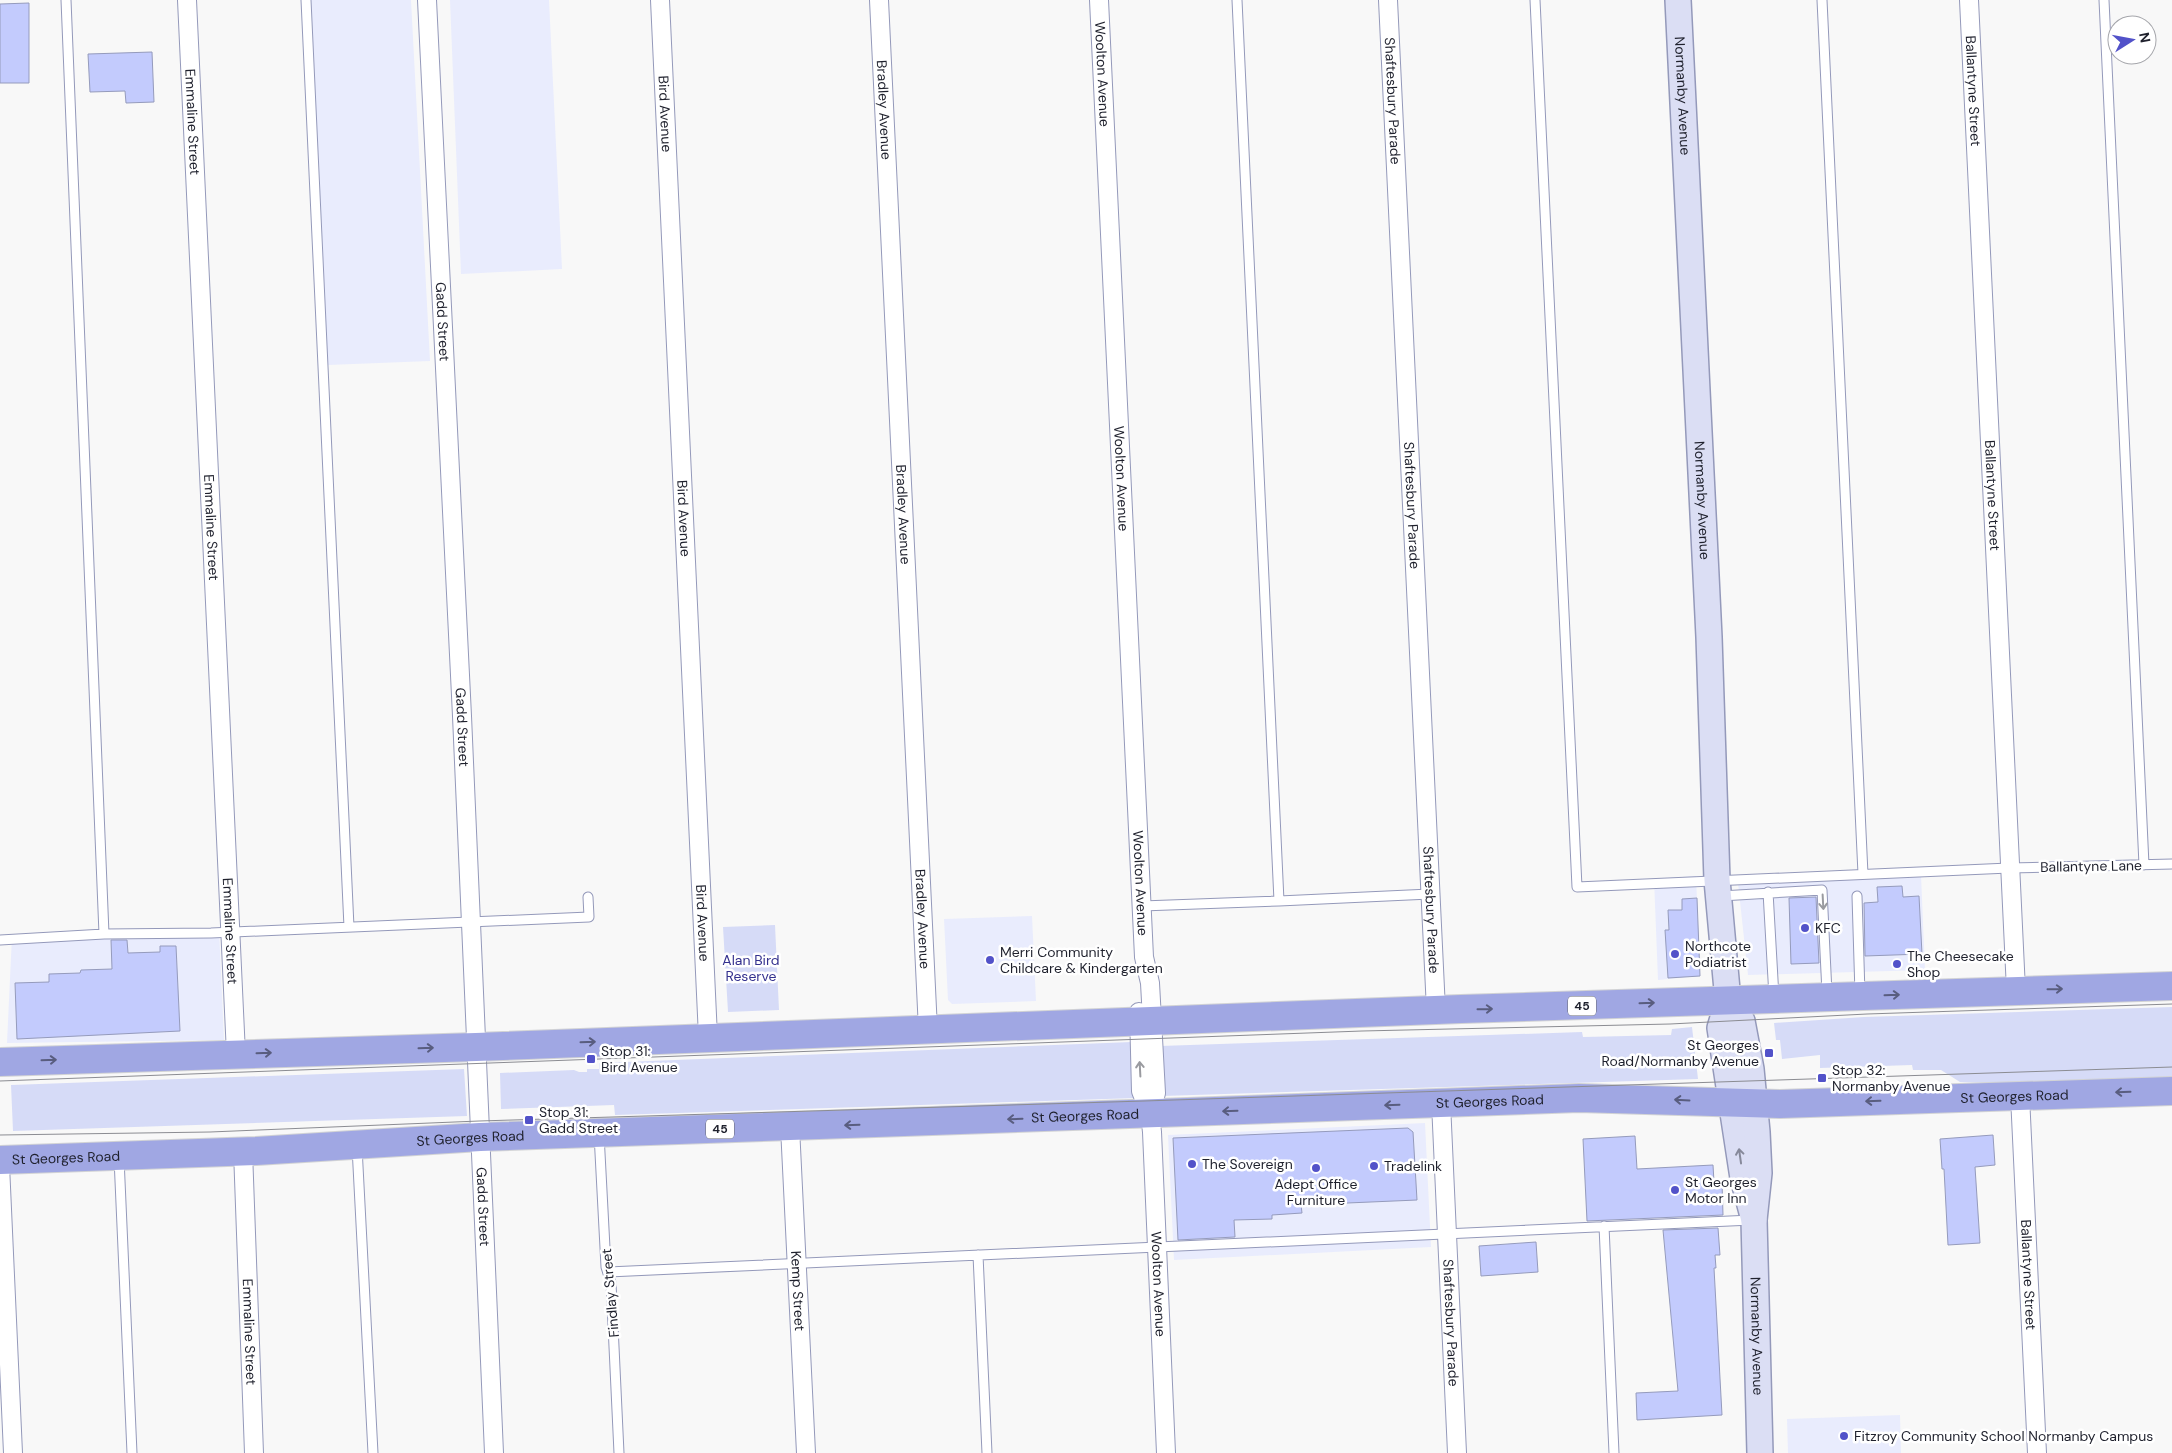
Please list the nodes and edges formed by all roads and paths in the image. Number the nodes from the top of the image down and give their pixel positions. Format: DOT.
graph roads {
  1 [pos="66,0"];
  2 [pos="187,0"];
  3 [pos="306,0"];
  4 [pos="427,0"];
  5 [pos="660,0"];
  6 [pos="879,0"];
  7 [pos="1099,0"];
  8 [pos="1237,0"];
  9 [pos="1388,0"];
  10 [pos="1535,0"];
  11 [pos="1678,0"];
  12 [pos="1822,0"];
  13 [pos="1969,0"];
  14 [pos="2104,0"];
  15 [pos="2172,864"];
  16 [pos="2144,865"];
  17 [pos="2009,868"];
  18 [pos="1863,874"];
  19 [pos="1718,888"];
  20 [pos="1768,892"];
  21 [pos="1430,894"];
  22 [pos="1857,896"];
  23 [pos="588,897"];
  24 [pos="1279,901"];
  25 [pos="1142,906"];
  26 [pos="470,922"];
  27 [pos="349,927"];
  28 [pos="230,932"];
  29 [pos="104,934"];
  30 [pos="0,940"];
  31 [pos="2172,986"];
  32 [pos="2016,990"];
  33 [pos="1860,996"];
  34 [pos="1827,997"];
  35 [pos="1774,999"];
  36 [pos="1728,1001"];
  37 [pos="1436,1010"];
  38 [pos="1145,1022"];
  39 [pos="928,1030"];
  40 [pos="708,1038"];
  41 [pos="476,1046"];
  42 [pos="236,1054"];
  43 [pos="0,1062"];
  44 [pos="2172,1090"];
  45 [pos="2020,1096"];
  46 [pos="1441,1103"];
  47 [pos="1743,1103"];
  48 [pos="1150,1114"];
  49 [pos="790,1127"];
  50 [pos="599,1134"];
  51 [pos="480,1137"];
  52 [pos="357,1146"];
  53 [pos="242,1151"];
  54 [pos="119,1155"];
  55 [pos="0,1160"];
  56 [pos="0,1165"];
  57 [pos="1754,1220"];
  58 [pos="1604,1226"];
  59 [pos="1446,1233"];
  60 [pos="1156,1248"];
  61 [pos="978,1255"];
  62 [pos="797,1264"];
  63 [pos="608,1272"];
  64 [pos="2,1280"];
  65 [pos="14,1453"];
  66 [pos="132,1453"];
  67 [pos="254,1453"];
  68 [pos="373,1453"];
  69 [pos="494,1453"];
  70 [pos="619,1453"];
  71 [pos="806,1453"];
  72 [pos="988,1453"];
  73 [pos="1166,1453"];
  74 [pos="1456,1453"];
  75 [pos="1614,1453"];
  76 [pos="1760,1453"];
  77 [pos="2038,1453"];
  1 -- 29 [label="lane"];
  2 -- 28 [label="street, Emmaline Street"];
  3 -- 27 [label="lane"];
  4 -- 26 [label="street, Gadd Street"];
  5 -- 40 [label="street, Bird Avenue"];
  6 -- 39 [label="street, Bradley Avenue"];
  7 -- 25 [label="street, Woolton Avenue"];
  8 -- 24 [label="lane"];
  9 -- 21 [label="street, Shaftesbury Parade"];
  10 -- 19 [label="lane"];
  11 -- 19 [label="main road, Normanby Avenue"];
  12 -- 18 [label="lane"];
  13 -- 17 [label="street, Ballantyne Street"];
  14 -- 16 [label="lane"];
  15 -- 16 [label="lane, Ballantyne Lane"];
  16 -- 17 [label="lane, Ballantyne Lane"];
  17 -- 18 [label="lane, Ballantyne Lane"];
  17 -- 32 [label="street, Ballantyne Street"];
  18 -- 19 [label="lane, Ballantyne Lane"];
  19 -- 20 [label="lane"];
  19 -- 36 [label="main road, Normanby Avenue"];
  20 -- 34 [label="lane, one-way"];
  20 -- 35 [label="lane"];
  21 -- 24 [label="lane"];
  21 -- 37 [label="street, Shaftesbury Parade"];
  22 -- 33 [label="lane"];
  23 -- 26 [label="lane"];
  24 -- 25 [label="lane"];
  25 -- 38 [label="street, Woolton Avenue"];
  26 -- 27 [label="lane"];
  26 -- 41 [label="street, Gadd Street"];
  27 -- 28 [label="lane"];
  28 -- 29 [label="lane"];
  28 -- 42 [label="street, Emmaline Street"];
  29 -- 30 [label="lane"];
  32 -- 31 [label="highway, 45, one-way"];
  33 -- 32 [label="highway, 45, one-way"];
  33 -- 34 [label="highway, 45"];
  34 -- 35 [label="highway, 45"];
  35 -- 36 [label="highway, 45"];
  37 -- 36 [label="highway, 45, one-way"];
  36 -- 47 [label="main road, Normanby Avenue"];
  37 -- 38 [label="highway, 45"];
  38 -- 39 [label="highway, 45"];
  38 -- 48 [label="street, Woolton Avenue"];
  39 -- 40 [label="highway, 45"];
  41 -- 40 [label="highway, 45, one-way"];
  42 -- 41 [label="highway, 45, one-way"];
  41 -- 51 [label="street, Gadd Street"];
  43 -- 42 [label="highway, 45, one-way"];
  44 -- 45 [label="highway, St Georges Road / 45, one-way"];
  45 -- 47 [label="highway, St Georges Road / 45, one-way"];
  45 -- 77 [label="street, Ballantyne Street"];
  47 -- 46 [label="highway, St Georges Road / 45, one-way"];
  46 -- 48 [label="highway, St Georges Road / 45, one-way"];
  46 -- 59 [label="street, Shaftesbury Parade"];
  47 -- 57 [label="main road, Normanby Avenue"];
  48 -- 49 [label="highway, St Georges Road / 45, one-way"];
  48 -- 60 [label="street, Woolton Avenue"];
  49 -- 50 [label="highway, St Georges Road / 45"];
  49 -- 62 [label="street, Kemp Street"];
  50 -- 51 [label="highway, St Georges Road / 45"];
  50 -- 63 [label="lane, Findlay Street"];
  51 -- 52 [label="highway, St Georges Road / 45"];
  51 -- 69 [label="street, Gadd Street"];
  52 -- 53 [label="highway, St Georges Road / 45"];
  52 -- 68 [label="lane"];
  53 -- 54 [label="highway, St Georges Road / 45"];
  53 -- 67 [label="street, Emmaline Street"];
  54 -- 55 [label="highway, St Georges Road / 45"];
  54 -- 66 [label="lane"];
  56 -- 64 [label="street"];
  57 -- 58 [label="lane"];
  57 -- 76 [label="main road, Normanby Avenue"];
  58 -- 59 [label="lane"];
  58 -- 75 [label="lane"];
  59 -- 60 [label="lane"];
  59 -- 74 [label="street, Shaftesbury Parade"];
  60 -- 61 [label="lane"];
  60 -- 73 [label="street, Woolton Avenue"];
  61 -- 62 [label="lane"];
  61 -- 72 [label="lane"];
  62 -- 63 [label="lane"];
  62 -- 71 [label="street, Kemp Street"];
  63 -- 70 [label="lane, Findlay Street"];
  64 -- 65 [label="street"];
}
